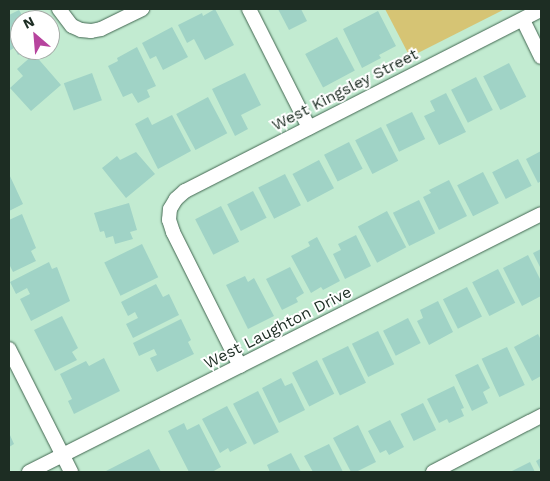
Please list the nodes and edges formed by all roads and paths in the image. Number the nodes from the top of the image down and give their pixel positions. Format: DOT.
graph roads {
  1 [pos="59,9"];
  2 [pos="142,9"];
  3 [pos="249,9"];
  4 [pos="541,10"];
  5 [pos="523,20"];
  6 [pos="541,58"];
  7 [pos="309,128"];
  8 [pos="541,214"];
  9 [pos="9,348"];
  10 [pos="240,366"];
  11 [pos="541,416"];
  12 [pos="63,456"];
  13 [pos="29,472"];
  14 [pos="71,472"];
  15 [pos="434,472"];
  1 -- 2 [label="street"];
  3 -- 7 [label="street"];
  4 -- 5 [label="street, West Kingsley Street"];
  5 -- 6 [label="street"];
  5 -- 7 [label="street, West Kingsley Street"];
  7 -- 10 [label="street, West Kingsley Street"];
  8 -- 10 [label="street, West Laughton Drive"];
  9 -- 12 [label="street"];
  10 -- 12 [label="street, West Laughton Drive"];
  11 -- 15 [label="street"];
  12 -- 13 [label="street, West Laughton Drive"];
  12 -- 14 [label="street"];
}
